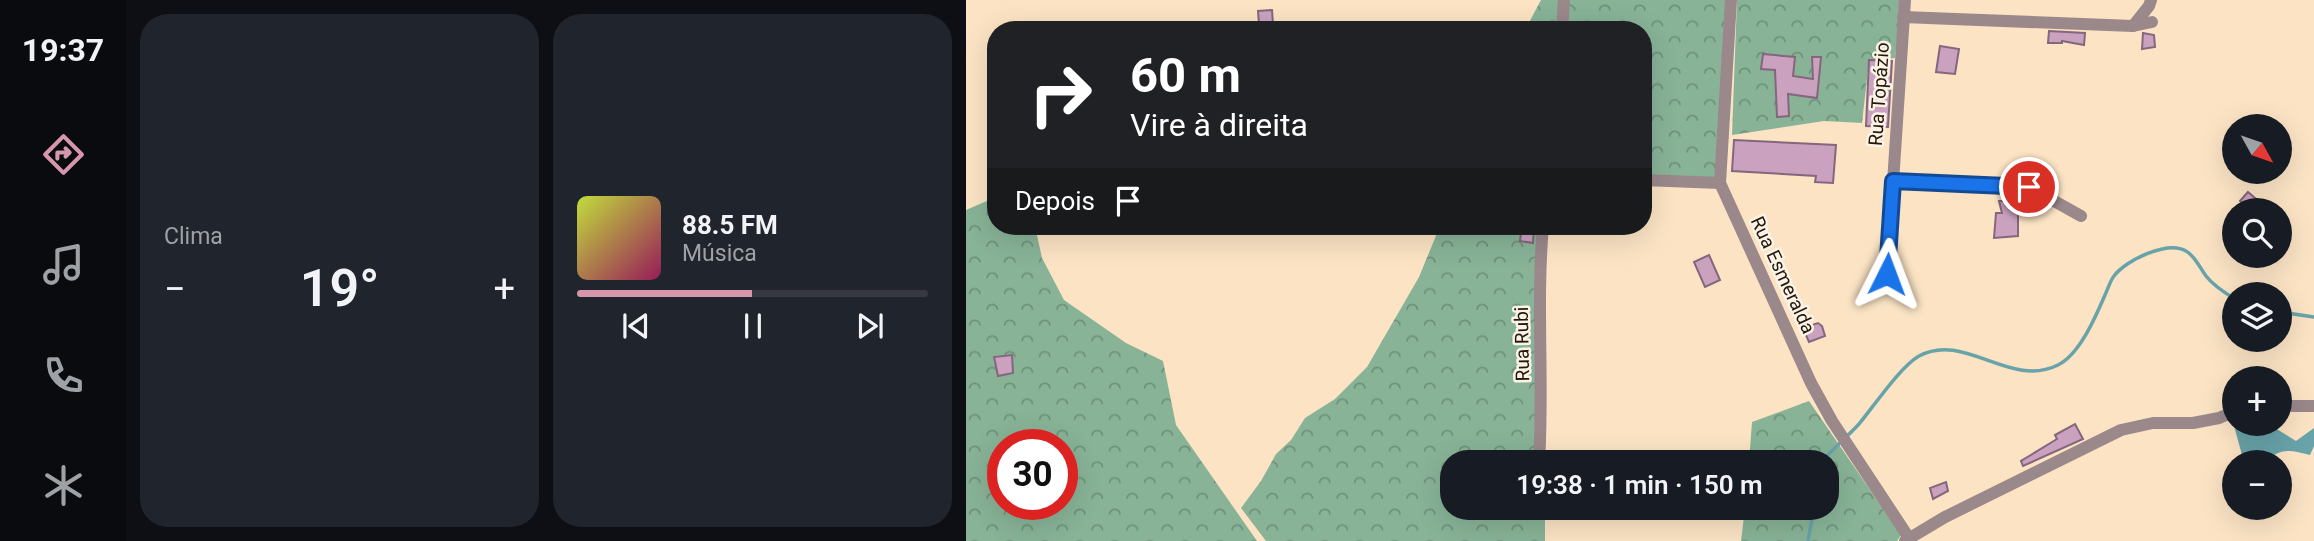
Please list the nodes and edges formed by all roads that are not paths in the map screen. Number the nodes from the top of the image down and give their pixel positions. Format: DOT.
graph roads {
  1 [pos="1564,0"];
  2 [pos="1731,0"];
  3 [pos="1905,0"];
  4 [pos="2151,0"];
  5 [pos="1903,17"];
  6 [pos="1563,21"];
  7 [pos="2152,22"];
  8 [pos="2133,26"];
  9 [pos="1652,180"];
  10 [pos="1893,181"];
  11 [pos="1720,183"];
  12 [pos="2081,216"];
  13 [pos="1542,235"];
  14 [pos="1887,274"];
  15 [pos="2292,405"];
  16 [pos="2314,406"];
  17 [pos="2222,417"];
  18 [pos="1540,450"];
  19 [pos="1907,539"];
  1 -- 6 [label="street"];
  2 -- 11 [label="street, Rua Esmeralda"];
  3 -- 5 [label="street, Rua Topázio"];
  4 -- 8 [label="street"];
  5 -- 8 [label="street"];
  5 -- 10 [label="street, Rua Topázio"];
  7 -- 8 [label="street"];
  9 -- 11 [label="street"];
  10 -- 12 [label="street"];
  10 -- 14 [label="street, Rua Topázio"];
  11 -- 19 [label="street, Rua Esmeralda"];
  13 -- 18 [label="street, Rua Rubi"];
  15 -- 16 [label="street"];
  17 -- 19 [label="street"];
}
